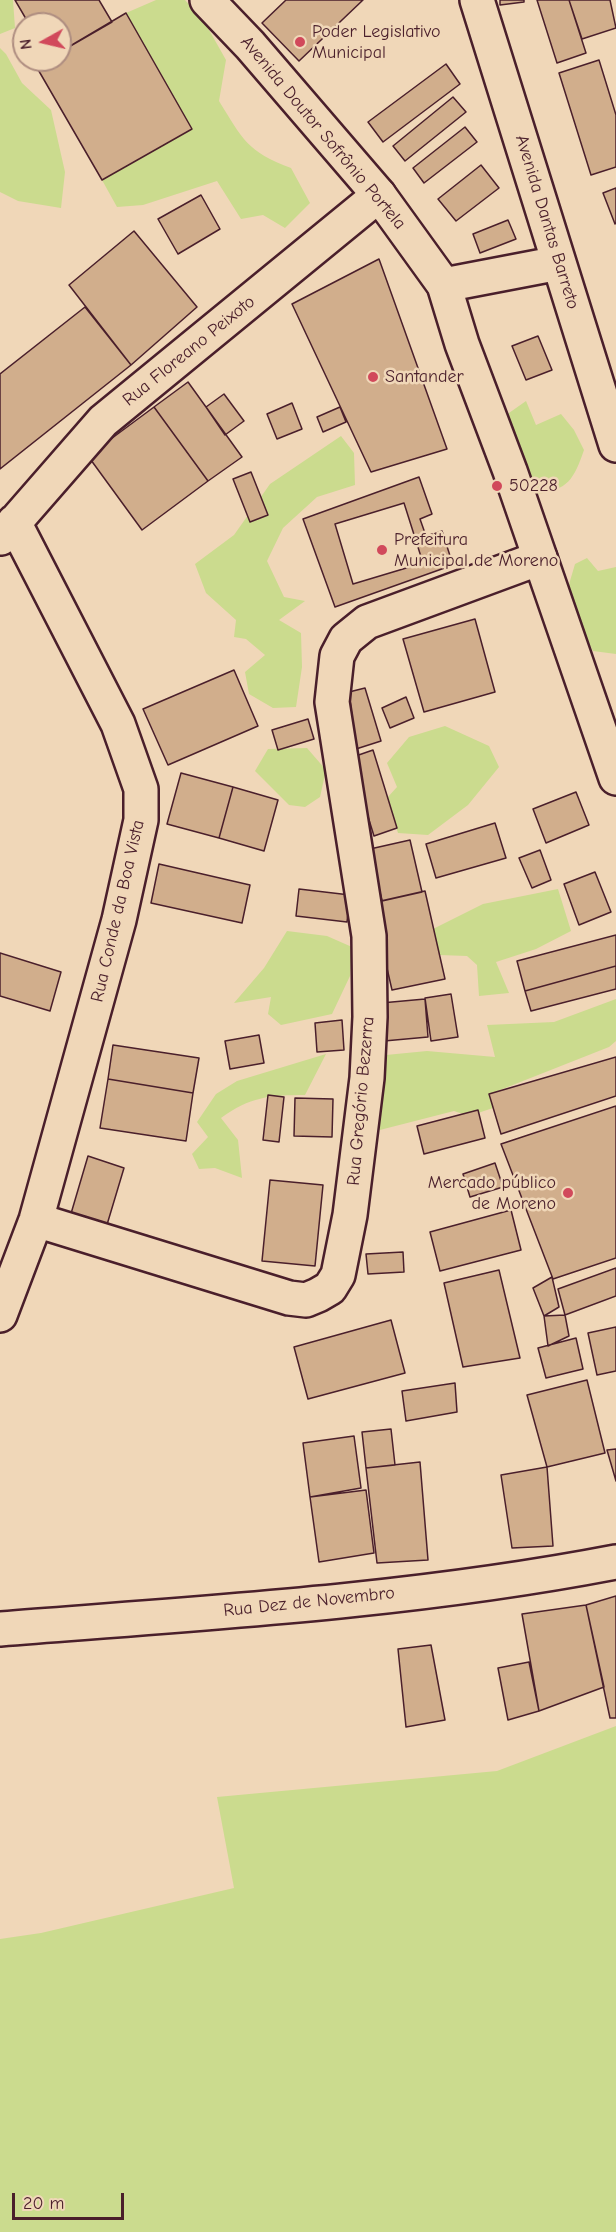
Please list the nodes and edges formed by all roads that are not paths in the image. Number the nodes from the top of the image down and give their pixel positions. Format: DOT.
graph roads {
  1 [pos="207,0"];
  2 [pos="477,0"];
  3 [pos="379,195"];
  4 [pos="560,263"];
  5 [pos="444,285"];
  6 [pos="616,445"];
  7 [pos="7,531"];
  8 [pos="540,558"];
  9 [pos="616,778"];
  10 [pos="36,1220"];
  11 [pos="0,1315"];
  12 [pos="616,1562"];
  13 [pos="0,1629"];
  1 -- 3 [label="street, Avenida Doutor Sofrônio Portela"];
  2 -- 4 [label="street, Avenida Dantas Barreto"];
  3 -- 5 [label="street, Avenida Doutor Sofrônio Portela"];
  3 -- 7 [label="street, Rua Floreano Peixoto"];
  4 -- 5 [label="street"];
  4 -- 6 [label="street, Avenida Dantas Barreto"];
  5 -- 8 [label="street, Avenida Doutor Sofrônio Portela"];
  7 -- 10 [label="street, Rua Conde da Boa Vista"];
  8 -- 9 [label="street, Avenida Doutor Sofrônio Portela"];
  8 -- 10 [label="street, Rua Gregório Bezerra"];
  10 -- 11 [label="street, Rua Conde da Boa Vista"];
  12 -- 13 [label="street, Rua Dez de Novembro"];
}
